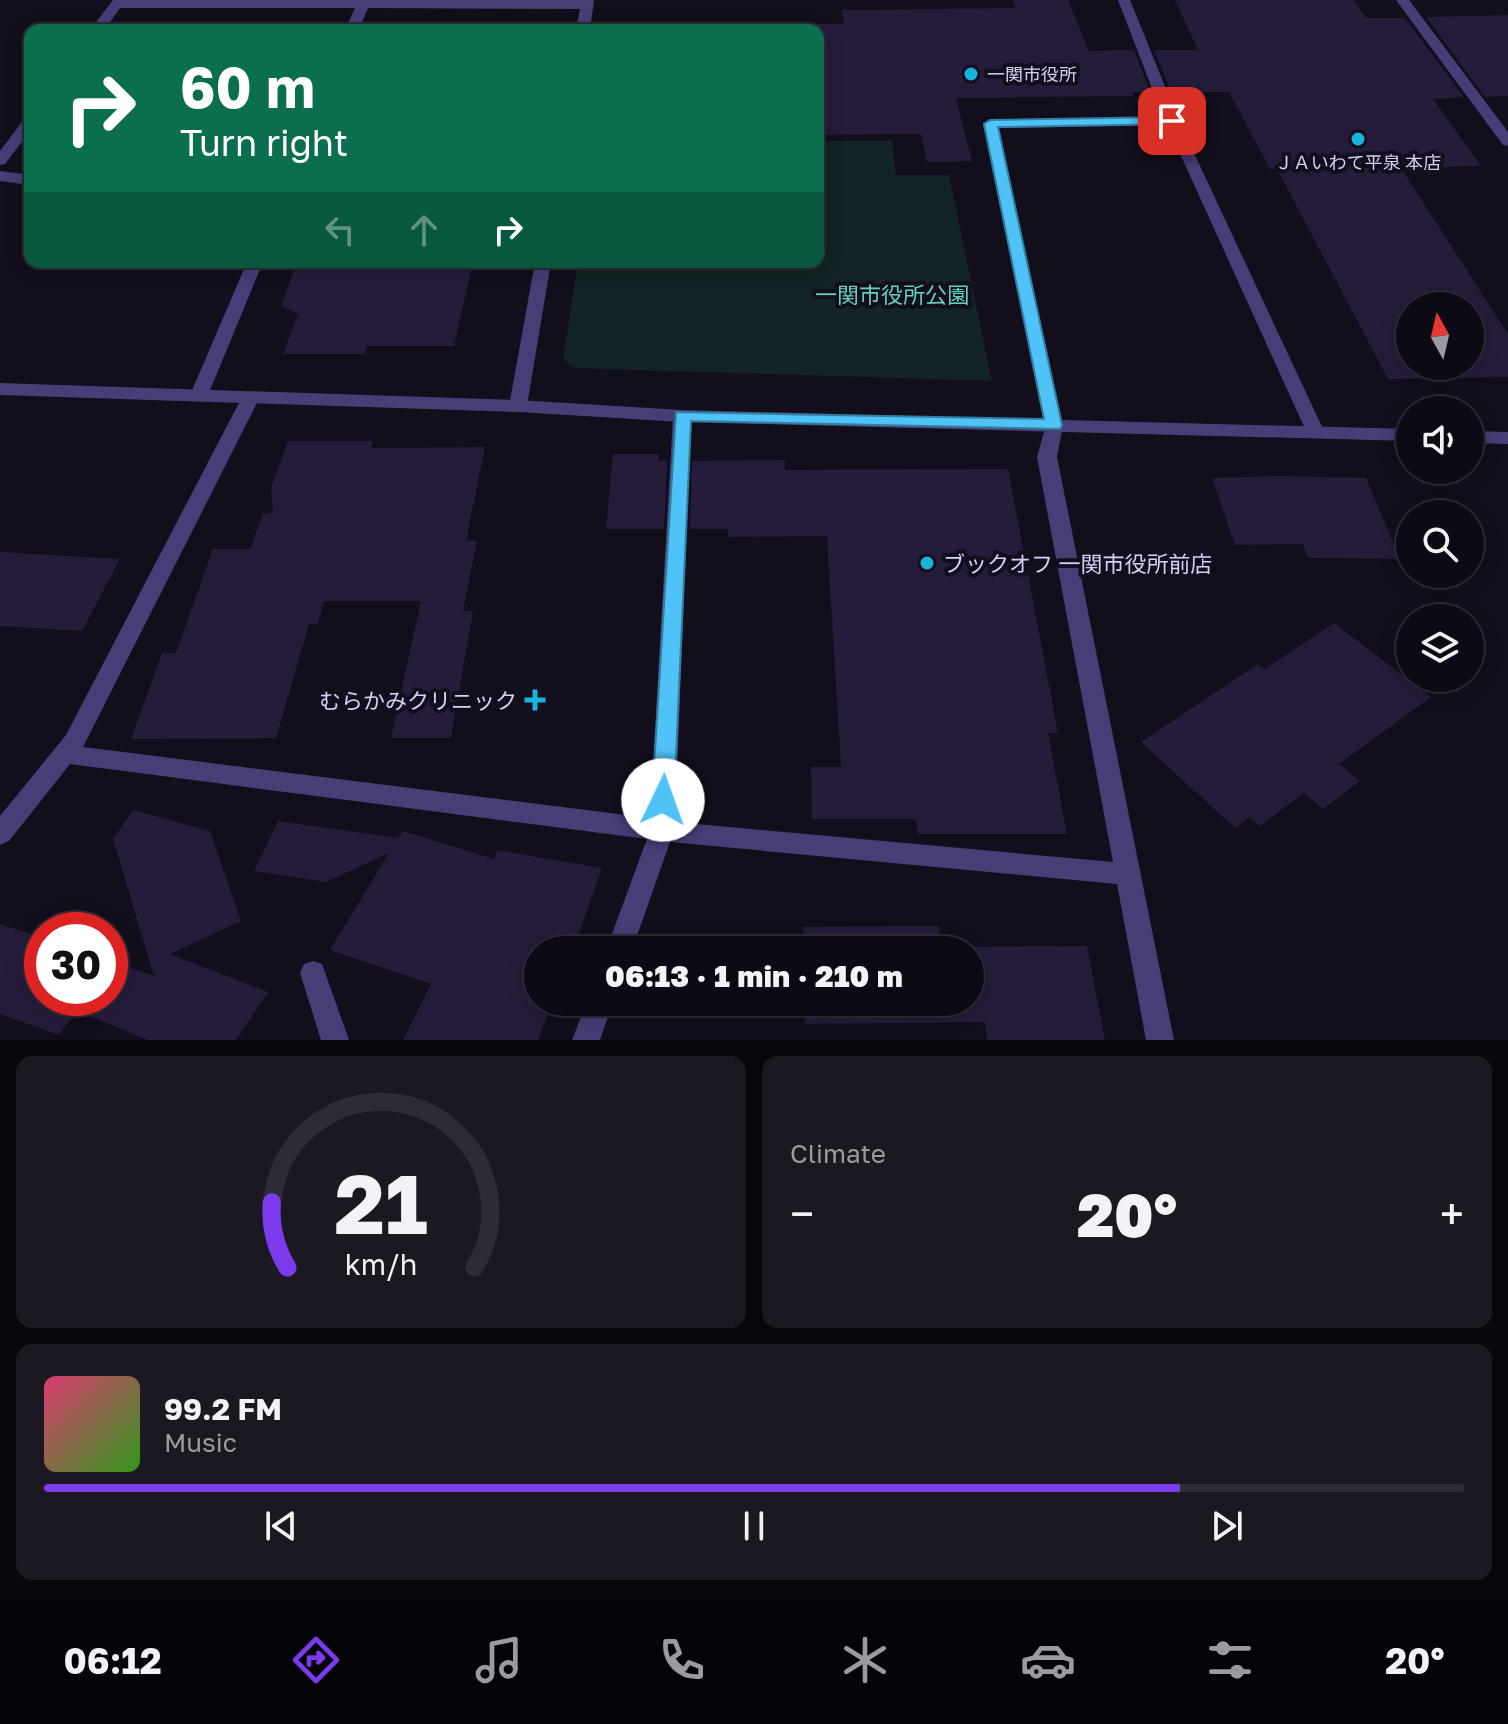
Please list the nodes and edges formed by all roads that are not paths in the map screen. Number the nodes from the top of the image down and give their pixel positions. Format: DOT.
graph roads {
  1 [pos="1124,0"];
  2 [pos="1402,0"];
  3 [pos="118,2"];
  4 [pos="364,2"];
  5 [pos="588,2"];
  6 [pos="102,24"];
  7 [pos="355,24"];
  8 [pos="584,24"];
  9 [pos="1172,121"];
  10 [pos="24,129"];
  11 [pos="1508,142"];
  12 [pos="0,161"];
  13 [pos="0,176"];
  14 [pos="24,179"];
  15 [pos="252,268"];
  16 [pos="542,268"];
  17 [pos="0,389"];
  18 [pos="199,395"];
  19 [pos="251,397"];
  20 [pos="518,406"];
  21 [pos="682,416"];
  22 [pos="1054,425"];
  23 [pos="1315,431"];
  24 [pos="1396,434"];
  25 [pos="1484,437"];
  26 [pos="1508,438"];
  27 [pos="65,754"];
  28 [pos="662,830"];
  29 [pos="0,834"];
  30 [pos="1128,874"];
  31 [pos="624,936"];
  32 [pos="313,973"];
  33 [pos="595,1016"];
  34 [pos="335,1040"];
  35 [pos="586,1040"];
  36 [pos="1160,1040"];
  1 -- 9 [label="street"];
  2 -- 11 [label="street"];
  3 -- 4 [label="street"];
  3 -- 6 [label="street"];
  4 -- 5 [label="street"];
  4 -- 7 [label="street"];
  5 -- 8 [label="street"];
  9 -- 22 [label="street"];
  9 -- 23 [label="street"];
  10 -- 12 [label="street"];
  13 -- 14 [label="street"];
  15 -- 18 [label="street"];
  16 -- 20 [label="street"];
  17 -- 18 [label="street"];
  18 -- 19 [label="street"];
  19 -- 20 [label="street"];
  19 -- 27 [label="street"];
  20 -- 21 [label="street"];
  21 -- 22 [label="street"];
  21 -- 28 [label="street"];
  22 -- 23 [label="street"];
  22 -- 30 [label="street"];
  23 -- 24 [label="street"];
  25 -- 26 [label="street"];
  27 -- 28 [label="street"];
  27 -- 29 [label="street"];
  28 -- 30 [label="street"];
  28 -- 31 [label="street"];
  30 -- 36 [label="street"];
  32 -- 34 [label="street"];
  33 -- 35 [label="street"];
}
